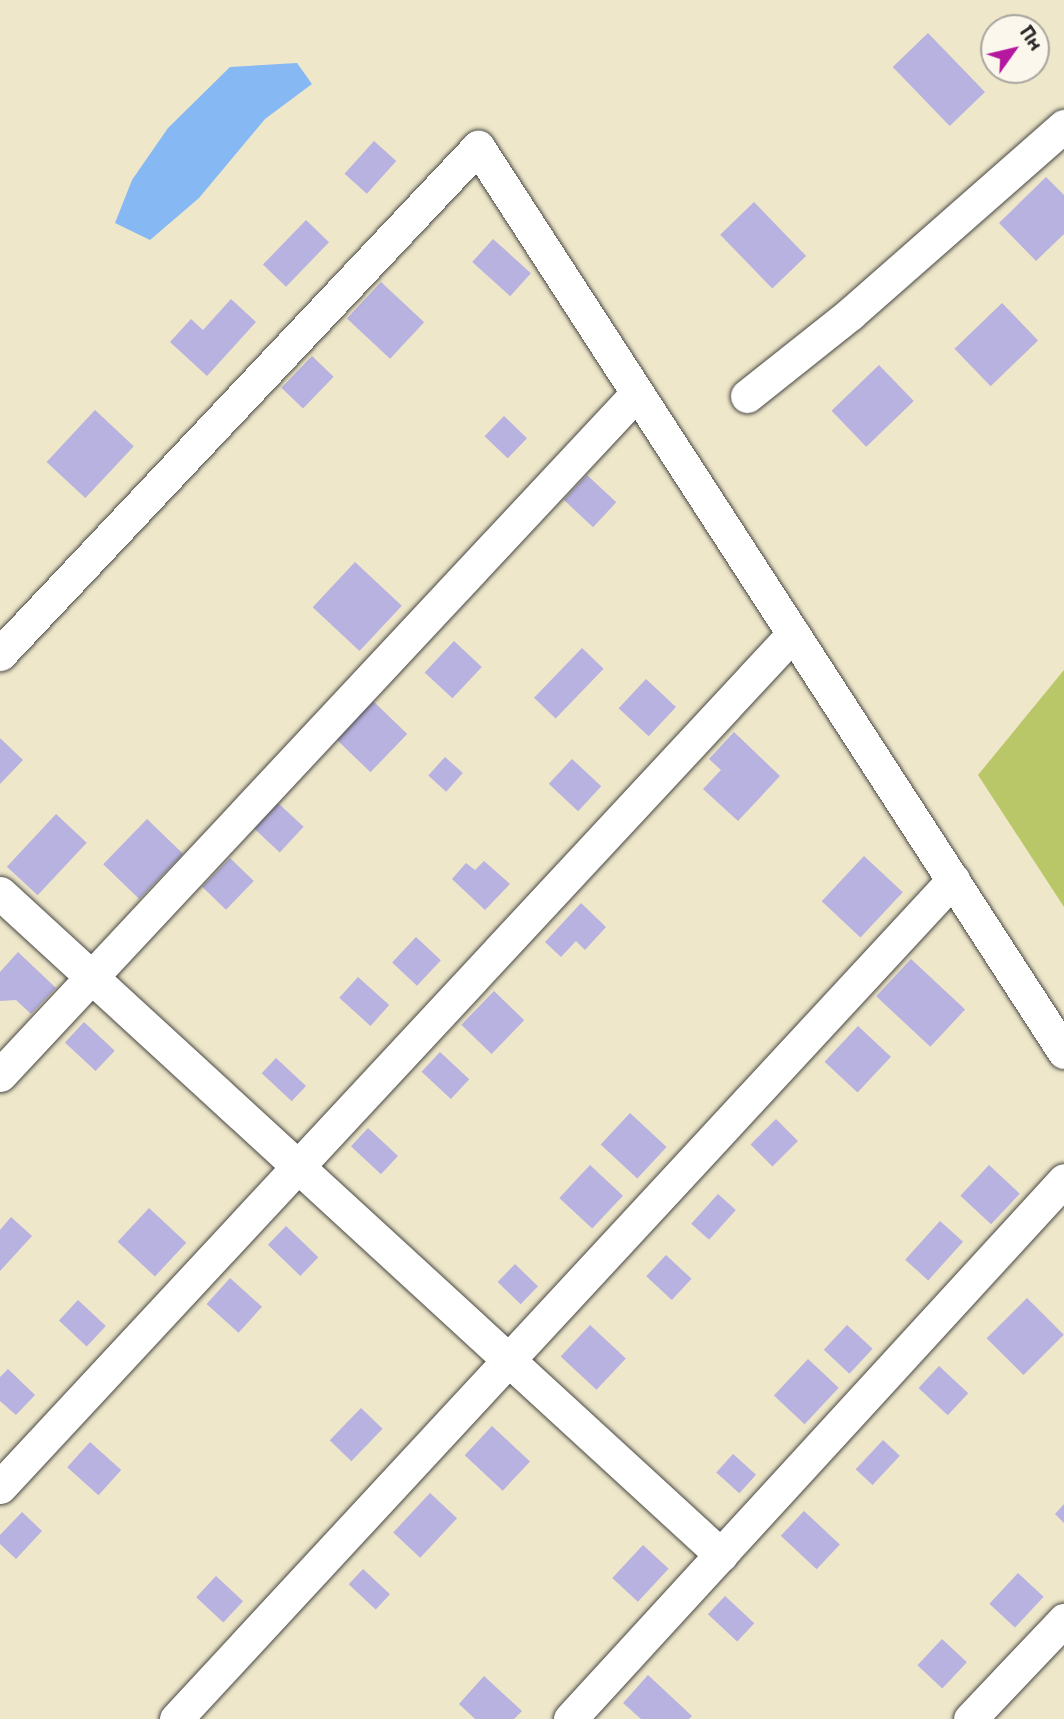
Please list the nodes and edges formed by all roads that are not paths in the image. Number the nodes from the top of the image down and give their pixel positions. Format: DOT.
graph roads {
  1 [pos="1064,126"];
  2 [pos="637,393"];
  3 [pos="747,396"];
  4 [pos="793,634"];
  5 [pos="0,654"];
  6 [pos="953,880"];
  7 [pos="0,893"];
  8 [pos="92,977"];
  9 [pos="1064,1052"];
  10 [pos="0,1075"];
  11 [pos="299,1167"];
  12 [pos="1064,1180"];
  13 [pos="509,1361"];
  14 [pos="0,1487"];
  15 [pos="720,1555"];
  16 [pos="1064,1620"];
  17 [pos="176,1719"];
  18 [pos="570,1719"];
  19 [pos="970,1719"];
  1 -- 3 [label="street"];
  2 -- 4 [label="street"];
  2 -- 5 [label="street"];
  2 -- 8 [label="street"];
  4 -- 6 [label="street"];
  4 -- 11 [label="street"];
  6 -- 9 [label="street"];
  6 -- 13 [label="street"];
  7 -- 8 [label="street"];
  8 -- 10 [label="street"];
  8 -- 11 [label="street"];
  11 -- 13 [label="street"];
  11 -- 14 [label="street"];
  12 -- 15 [label="street"];
  13 -- 15 [label="street"];
  13 -- 17 [label="street"];
  15 -- 18 [label="street"];
  16 -- 19 [label="street"];
}
